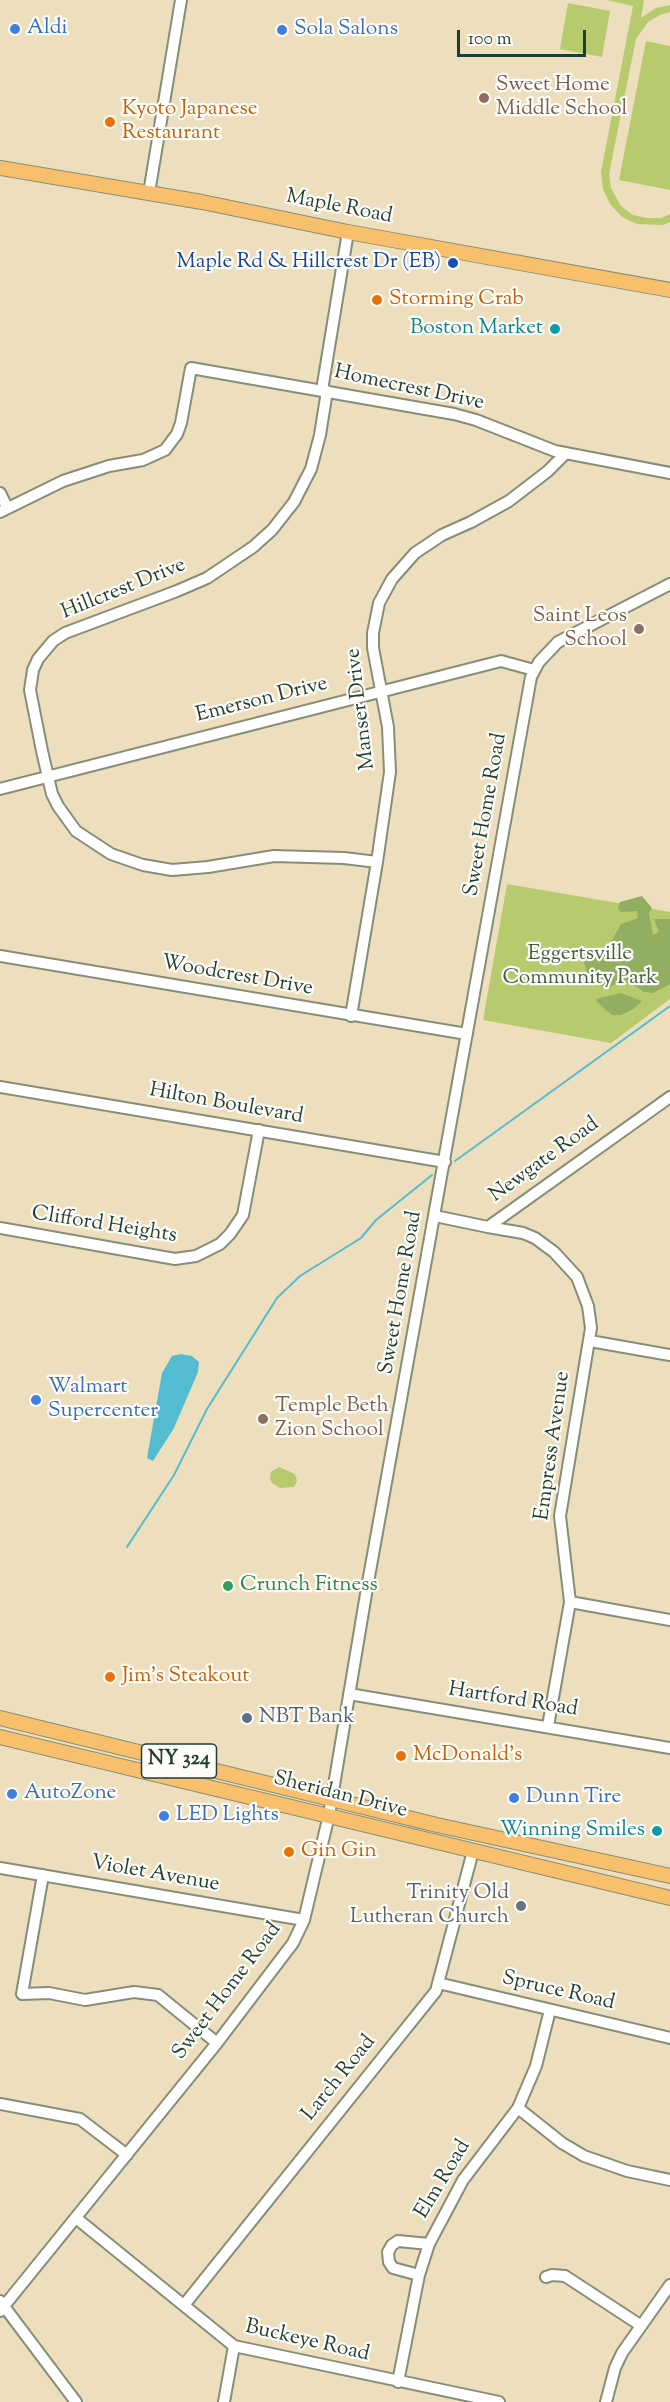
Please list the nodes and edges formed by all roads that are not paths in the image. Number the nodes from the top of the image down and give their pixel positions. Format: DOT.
graph roads {
  1 [pos="181,0"];
  2 [pos="0,168"];
  3 [pos="148,193"];
  4 [pos="348,232"];
  5 [pos="670,290"];
  6 [pos="324,391"];
  7 [pos="566,453"];
  8 [pos="670,473"];
  9 [pos="0,493"];
  10 [pos="4,510"];
  11 [pos="670,584"];
  12 [pos="534,670"];
  13 [pos="381,692"];
  14 [pos="48,776"];
  15 [pos="0,789"];
  16 [pos="377,862"];
  17 [pos="0,956"];
  18 [pos="351,1016"];
  19 [pos="467,1034"];
  20 [pos="0,1087"];
  21 [pos="670,1096"];
  22 [pos="259,1130"];
  23 [pos="445,1162"];
  24 [pos="435,1216"];
  25 [pos="488,1227"];
  26 [pos="0,1228"];
  27 [pos="590,1341"];
  28 [pos="670,1355"];
  29 [pos="570,1602"];
  30 [pos="670,1620"];
  31 [pos="349,1694"];
  32 [pos="0,1718"];
  33 [pos="548,1726"];
  34 [pos="0,1737"];
  35 [pos="670,1748"];
  36 [pos="331,1798"];
  37 [pos="328,1815"];
  38 [pos="473,1851"];
  39 [pos="0,1868"];
  40 [pos="43,1875"];
  41 [pos="670,1876"];
  42 [pos="670,1898"];
  43 [pos="304,1920"];
  44 [pos="438,1983"];
  45 [pos="550,2010"];
  46 [pos="670,2038"];
  47 [pos="217,2043"];
  48 [pos="0,2104"];
  49 [pos="518,2108"];
  50 [pos="127,2155"];
  51 [pos="670,2180"];
  52 [pos="76,2218"];
  53 [pos="429,2244"];
  54 [pos="419,2275"];
  55 [pos="546,2277"];
  56 [pos="670,2284"];
  57 [pos="184,2305"];
  58 [pos="1,2306"];
  59 [pos="640,2325"];
  60 [pos="234,2346"];
  61 [pos="398,2382"];
  62 [pos="76,2402"];
  63 [pos="224,2402"];
  64 [pos="499,2402"];
  65 [pos="606,2402"];
  1 -- 3 [label="street"];
  2 -- 3 [label="main road, Maple Road"];
  3 -- 4 [label="main road, Maple Road"];
  4 -- 5 [label="main road, Maple Road"];
  4 -- 6 [label="street, Hillcrest Drive"];
  6 -- 7 [label="street, Homecrest Drive"];
  6 -- 10 [label="street, Homecrest Drive"];
  6 -- 14 [label="street, Hillcrest Drive"];
  7 -- 8 [label="street, Homecrest Drive"];
  7 -- 13 [label="street, Manser Drive"];
  9 -- 10 [label="street"];
  11 -- 12 [label="street, Sweet Home Road"];
  12 -- 13 [label="street, Emerson Drive"];
  12 -- 19 [label="street, Sweet Home Road"];
  13 -- 14 [label="street, Emerson Drive"];
  13 -- 16 [label="street, Manser Drive"];
  14 -- 15 [label="street, Emerson Drive"];
  14 -- 16 [label="street, Hillcrest Drive"];
  16 -- 18 [label="street, Manser Drive"];
  17 -- 18 [label="street, Woodcrest Drive"];
  18 -- 19 [label="street, Woodcrest Drive"];
  19 -- 23 [label="street, Sweet Home Road"];
  20 -- 22 [label="street, Hilton Boulevard"];
  21 -- 25 [label="street, Newgate Road"];
  22 -- 23 [label="street, Hilton Boulevard"];
  22 -- 26 [label="street, Clifford Heights"];
  23 -- 24 [label="street, Sweet Home Road"];
  24 -- 25 [label="street, Newgate Road"];
  24 -- 31 [label="street, Sweet Home Road"];
  25 -- 27 [label="street, Empress Avenue"];
  27 -- 28 [label="street"];
  27 -- 29 [label="street, Empress Avenue"];
  29 -- 30 [label="street"];
  29 -- 33 [label="street, Empress Avenue"];
  31 -- 33 [label="street, Hartford Road"];
  31 -- 36 [label="street, Sweet Home Road"];
  32 -- 36 [label="main road, Sheridan Drive / NY 324"];
  33 -- 35 [label="street, Hartford Road"];
  34 -- 37 [label="main road, Sheridan Drive / NY 324"];
  36 -- 37 [label="street, Sweet Home Road"];
  36 -- 41 [label="main road, Sheridan Drive / NY 324"];
  37 -- 38 [label="main road, Sheridan Drive / NY 324"];
  37 -- 43 [label="street, Sweet Home Road"];
  38 -- 42 [label="main road, Sheridan Drive / NY 324"];
  38 -- 44 [label="street, Larch Road"];
  39 -- 40 [label="street, Violet Avenue"];
  40 -- 43 [label="street, Violet Avenue"];
  40 -- 47 [label="street"];
  43 -- 47 [label="street, Sweet Home Road"];
  44 -- 45 [label="street, Spruce Road"];
  44 -- 57 [label="street, Larch Road"];
  45 -- 46 [label="street, Spruce Road"];
  45 -- 49 [label="street, Elm Road"];
  47 -- 50 [label="street, Sweet Home Road"];
  48 -- 50 [label="street"];
  49 -- 51 [label="street"];
  49 -- 53 [label="street, Elm Road"];
  50 -- 52 [label="street, Sweet Home Road"];
  52 -- 57 [label="street, Buckeye Road"];
  52 -- 58 [label="street, Sweet Home Road"];
  53 -- 54 [label="street, Elm Road"];
  53 -- 54 [label="street"];
  54 -- 61 [label="street, Elm Road"];
  55 -- 59 [label="street"];
  56 -- 59 [label="street"];
  57 -- 60 [label="street, Buckeye Road"];
  58 -- 62 [label="street"];
  59 -- 65 [label="street"];
  60 -- 61 [label="street, Buckeye Road"];
  60 -- 63 [label="street"];
  61 -- 64 [label="street, Buckeye Road"];
}
